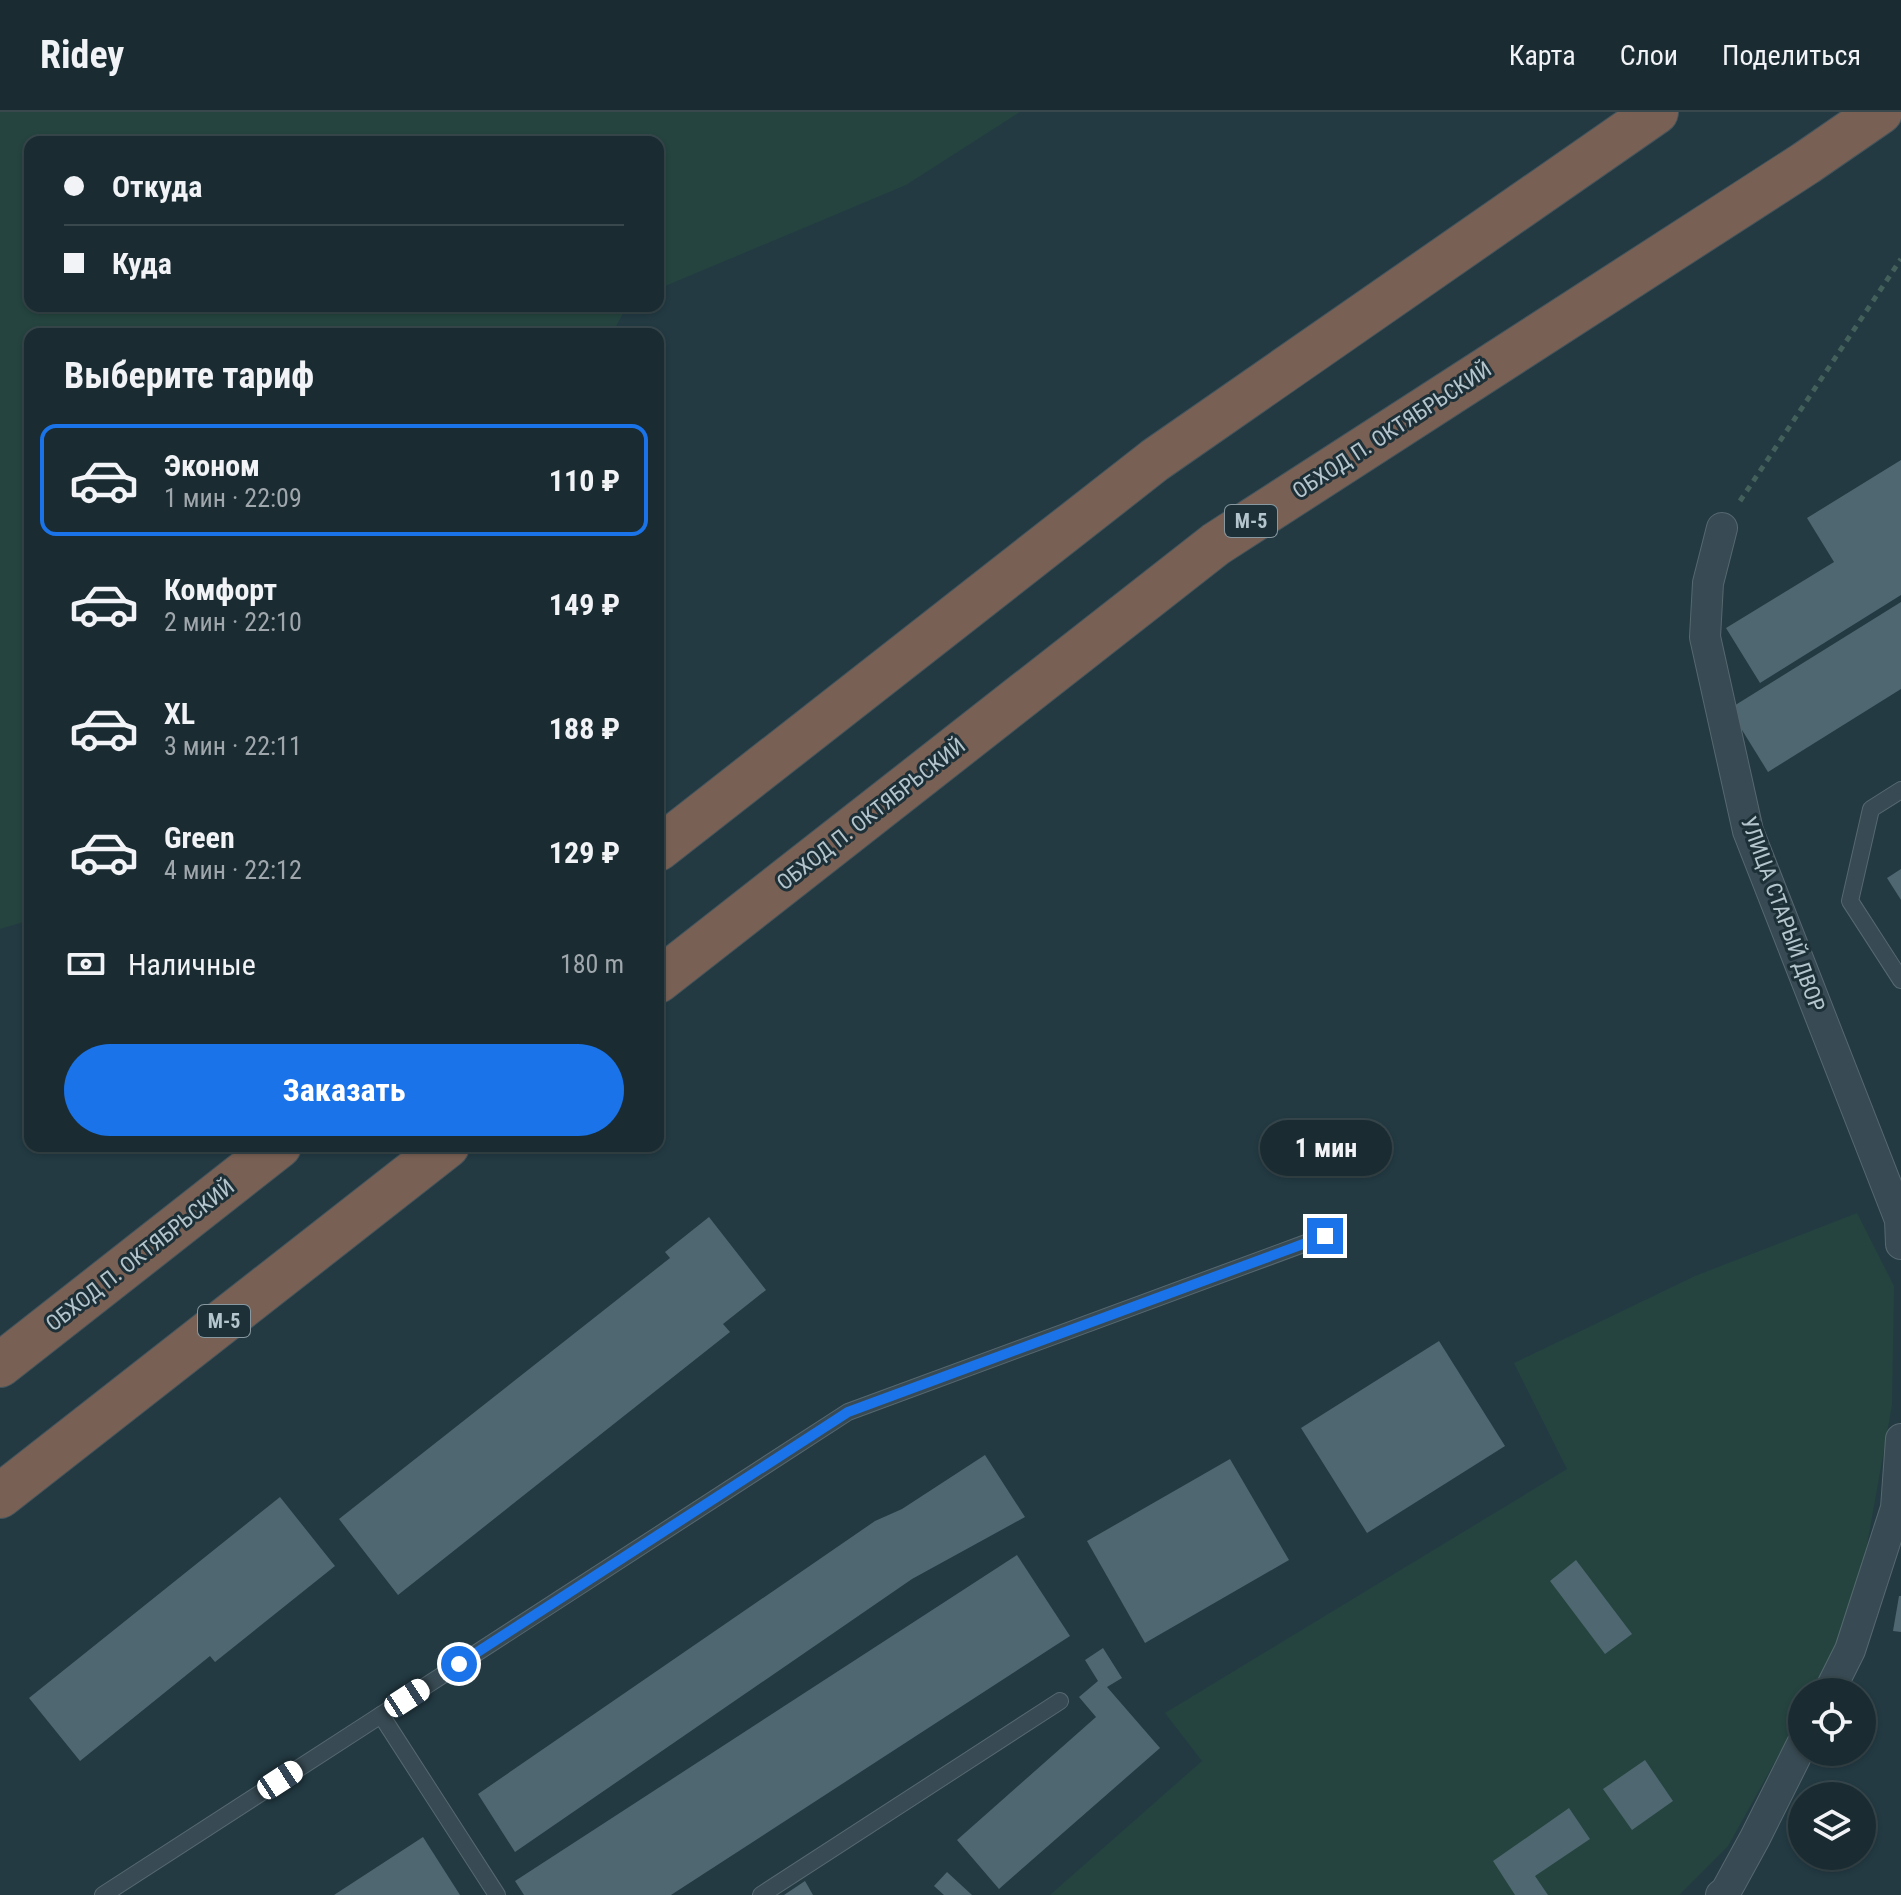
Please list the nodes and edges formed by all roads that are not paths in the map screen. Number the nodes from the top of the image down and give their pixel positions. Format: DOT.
graph roads {
  1 [pos="1656,112"];
  2 [pos="1880,112"];
  3 [pos="1722,528"];
  4 [pos="1901,790"];
  5 [pos="664,844"];
  6 [pos="664,976"];
  7 [pos="1901,980"];
  8 [pos="271,1152"];
  9 [pos="439,1152"];
  10 [pos="1325,1236"];
  11 [pos="1901,1244"];
  12 [pos="0,1365"];
  13 [pos="1901,1439"];
  14 [pos="0,1496"];
  15 [pos="1836,1678"];
  16 [pos="1060,1701"];
  17 [pos="381,1715"];
  18 [pos="1791,1766"];
  19 [pos="103,1895"];
  20 [pos="497,1895"];
  21 [pos="761,1895"];
  22 [pos="1721,1895"];
  1 -- 5 [label="highway"];
  2 -- 6 [label="highway, ОБХОД П. ОКТЯБРЬСКИЙ / М-5"];
  3 -- 11 [label="street, УЛИЦА СТАРЫЙ ДВОР"];
  4 -- 7 [label="lane"];
  8 -- 12 [label="highway, ОБХОД П. ОКТЯБРЬСКИЙ"];
  9 -- 14 [label="highway, М-5"];
  10 -- 17 [label="lane"];
  13 -- 15 [label="street"];
  16 -- 21 [label="lane"];
  17 -- 19 [label="lane"];
  17 -- 20 [label="lane"];
  18 -- 22 [label="street"];
}
